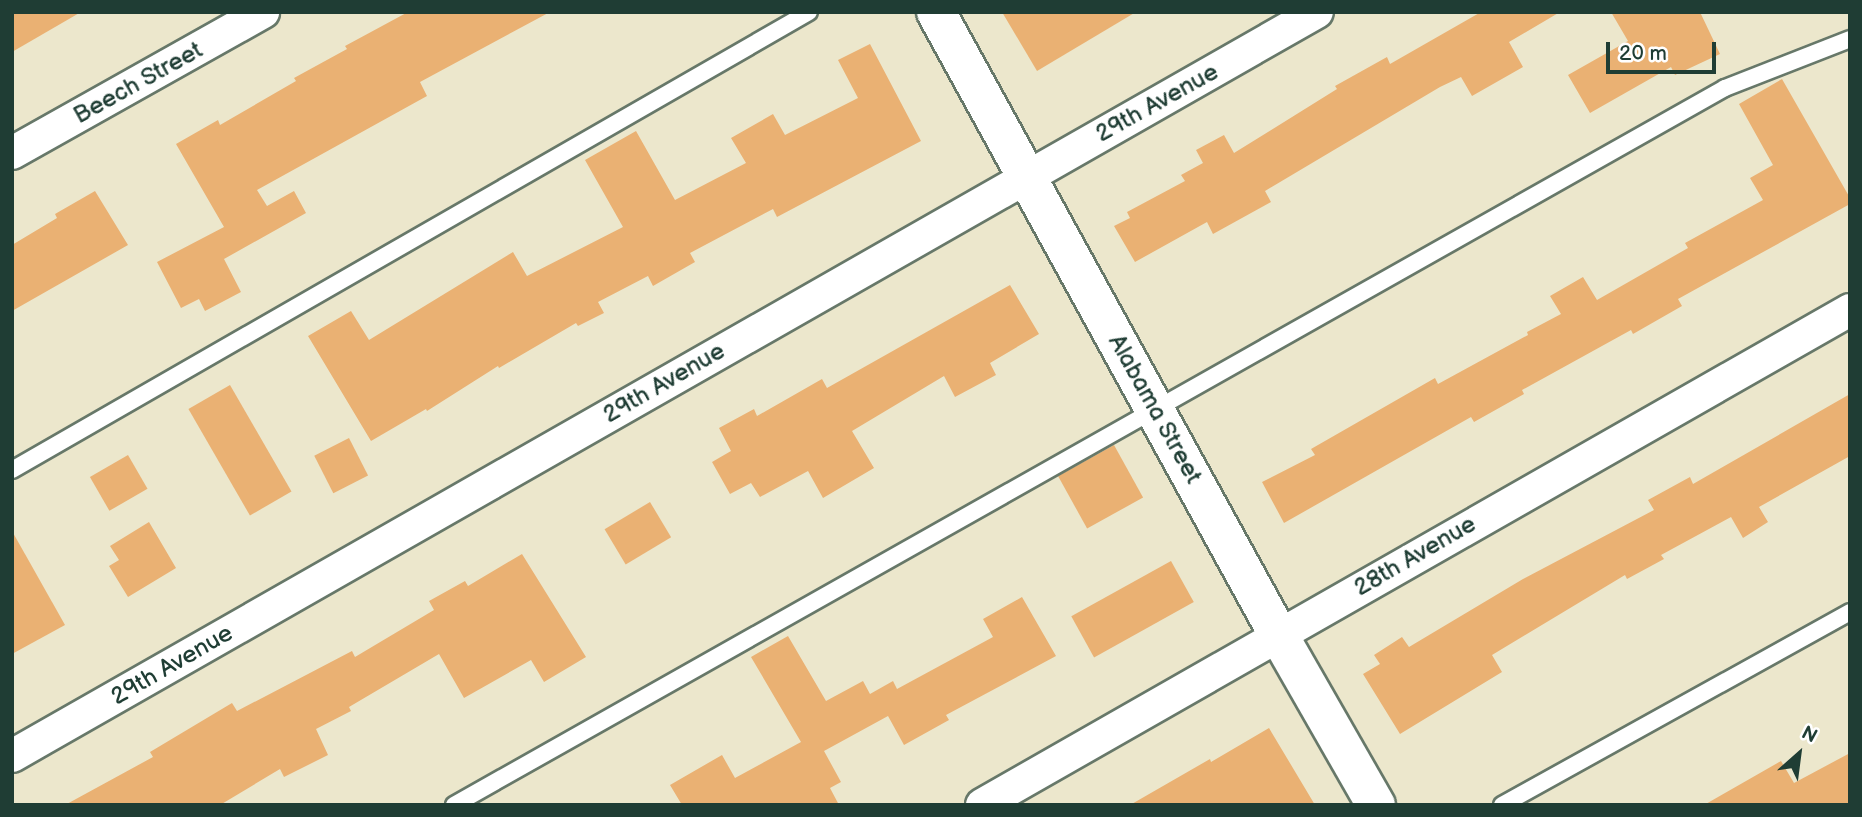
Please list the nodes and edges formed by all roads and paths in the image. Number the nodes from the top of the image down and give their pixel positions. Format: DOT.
graph roads {
  1 [pos="263,12"];
  2 [pos="809,12"];
  3 [pos="936,12"];
  4 [pos="1317,12"];
  5 [pos="1850,39"];
  6 [pos="12,153"];
  7 [pos="1026,177"];
  8 [pos="1850,310"];
  9 [pos="1154,407"];
  10 [pos="12,470"];
  11 [pos="1850,612"];
  12 [pos="1278,634"];
  13 [pos="12,756"];
  14 [pos="454,805"];
  15 [pos="982,805"];
  16 [pos="1376,805"];
  17 [pos="1502,805"];
  1 -- 6 [label="street, Beech Street"];
  2 -- 10 [label="lane"];
  3 -- 7 [label="street, Alabama Street"];
  4 -- 7 [label="street, 29th Avenue"];
  5 -- 9 [label="lane"];
  7 -- 9 [label="street, Alabama Street"];
  7 -- 13 [label="street, 29th Avenue"];
  8 -- 12 [label="street, 28th Avenue"];
  9 -- 12 [label="street, Alabama Street"];
  9 -- 14 [label="lane"];
  11 -- 17 [label="lane"];
  12 -- 15 [label="street, 28th Avenue"];
  12 -- 16 [label="street, Alabama Street"];
}
